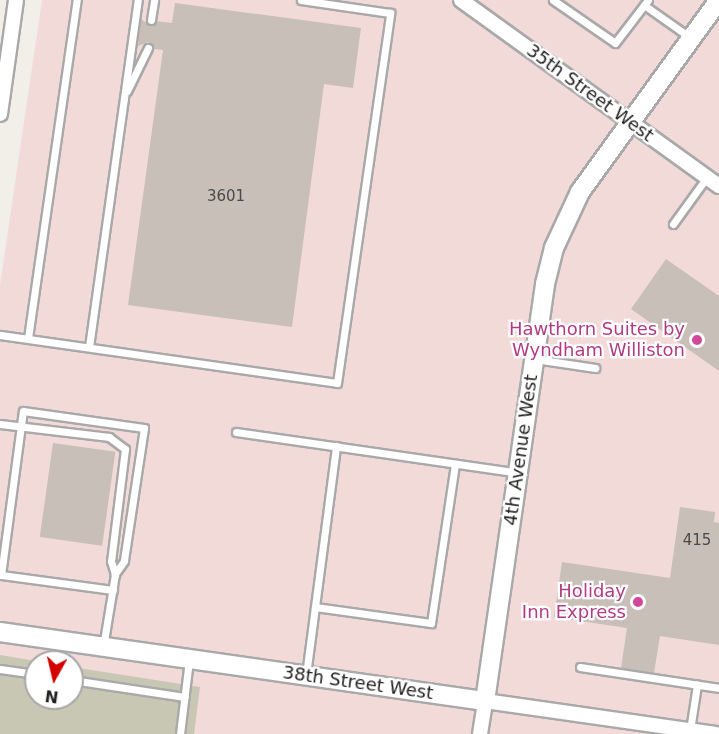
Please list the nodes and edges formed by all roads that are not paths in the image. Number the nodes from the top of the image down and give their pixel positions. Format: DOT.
graph roads {
  1 [pos="16,0"];
  2 [pos="77,0"];
  3 [pos="138,0"];
  4 [pos="154,0"];
  5 [pos="301,0"];
  6 [pos="461,0"];
  7 [pos="553,0"];
  8 [pos="719,0"];
  9 [pos="349,3"];
  10 [pos="646,3"];
  11 [pos="152,20"];
  12 [pos="691,38"];
  13 [pos="148,48"];
  14 [pos="124,99"];
  15 [pos="0,114"];
  16 [pos="630,123"];
  17 [pos="707,177"];
  18 [pos="719,186"];
  19 [pos="673,224"];
  20 [pos="0,334"];
  21 [pos="28,338"];
  22 [pos="89,347"];
  23 [pos="534,359"];
  24 [pos="595,368"];
  25 [pos="0,424"];
  26 [pos="21,427"];
  27 [pos="236,432"];
  28 [pos="336,446"];
  29 [pos="455,464"];
  30 [pos="518,472"];
  31 [pos="115,574"];
  32 [pos="112,590"];
  33 [pos="315,607"];
  34 [pos="0,632"];
  35 [pos="103,647"];
  36 [pos="189,660"];
  37 [pos="580,667"];
  38 [pos="0,669"];
  39 [pos="24,672"];
  40 [pos="306,676"];
  41 [pos="84,682"];
  42 [pos="697,685"];
  43 [pos="719,688"];
  44 [pos="185,697"];
  45 [pos="485,701"];
  46 [pos="690,730"];
  47 [pos="180,734"];
  48 [pos="480,734"];
  49 [pos="716,734"];
  1 -- 15 [label="street"];
  2 -- 21 [label="lane"];
  3 -- 14 [label="lane"];
  4 -- 11 [label="lane"];
  5 -- 9 [label="lane"];
  6 -- 16 [label="street, 35th Street West"];
  7 -- 10 [label="lane"];
  8 -- 12 [label="street, 4th Avenue West"];
  9 -- 22 [label="lane"];
  10 -- 12 [label="lane"];
  12 -- 16 [label="street, 4th Avenue West"];
  13 -- 14 [label="lane"];
  14 -- 22 [label="lane"];
  16 -- 17 [label="street, 35th Street West"];
  16 -- 23 [label="street, 4th Avenue West"];
  17 -- 18 [label="street, 35th Street West"];
  17 -- 19 [label="lane"];
  20 -- 21 [label="lane"];
  21 -- 22 [label="lane"];
  23 -- 24 [label="lane"];
  23 -- 30 [label="street, 4th Avenue West"];
  25 -- 26 [label="lane"];
  26 -- 31 [label="lane"];
  26 -- 31 [label="lane"];
  26 -- 32 [label="lane"];
  27 -- 28 [label="lane"];
  28 -- 29 [label="lane"];
  28 -- 33 [label="lane"];
  29 -- 30 [label="lane"];
  29 -- 33 [label="lane"];
  30 -- 45 [label="street, 4th Avenue West"];
  31 -- 32 [label="lane"];
  32 -- 35 [label="lane"];
  33 -- 40 [label="lane"];
  34 -- 35 [label="street, 38th Street West"];
  35 -- 36 [label="street, 38th Street West"];
  36 -- 40 [label="street, 38th Street West"];
  36 -- 44 [label="lane"];
  37 -- 42 [label="lane"];
  38 -- 39 [label="lane"];
  40 -- 45 [label="street, 38th Street West"];
  41 -- 44 [label="lane"];
  42 -- 43 [label="lane"];
  42 -- 46 [label="lane"];
  44 -- 47 [label="lane"];
  45 -- 46 [label="street, 38th Street West"];
  45 -- 48 [label="street, 4th Avenue West"];
  46 -- 49 [label="street, 38th Street West"];
}
